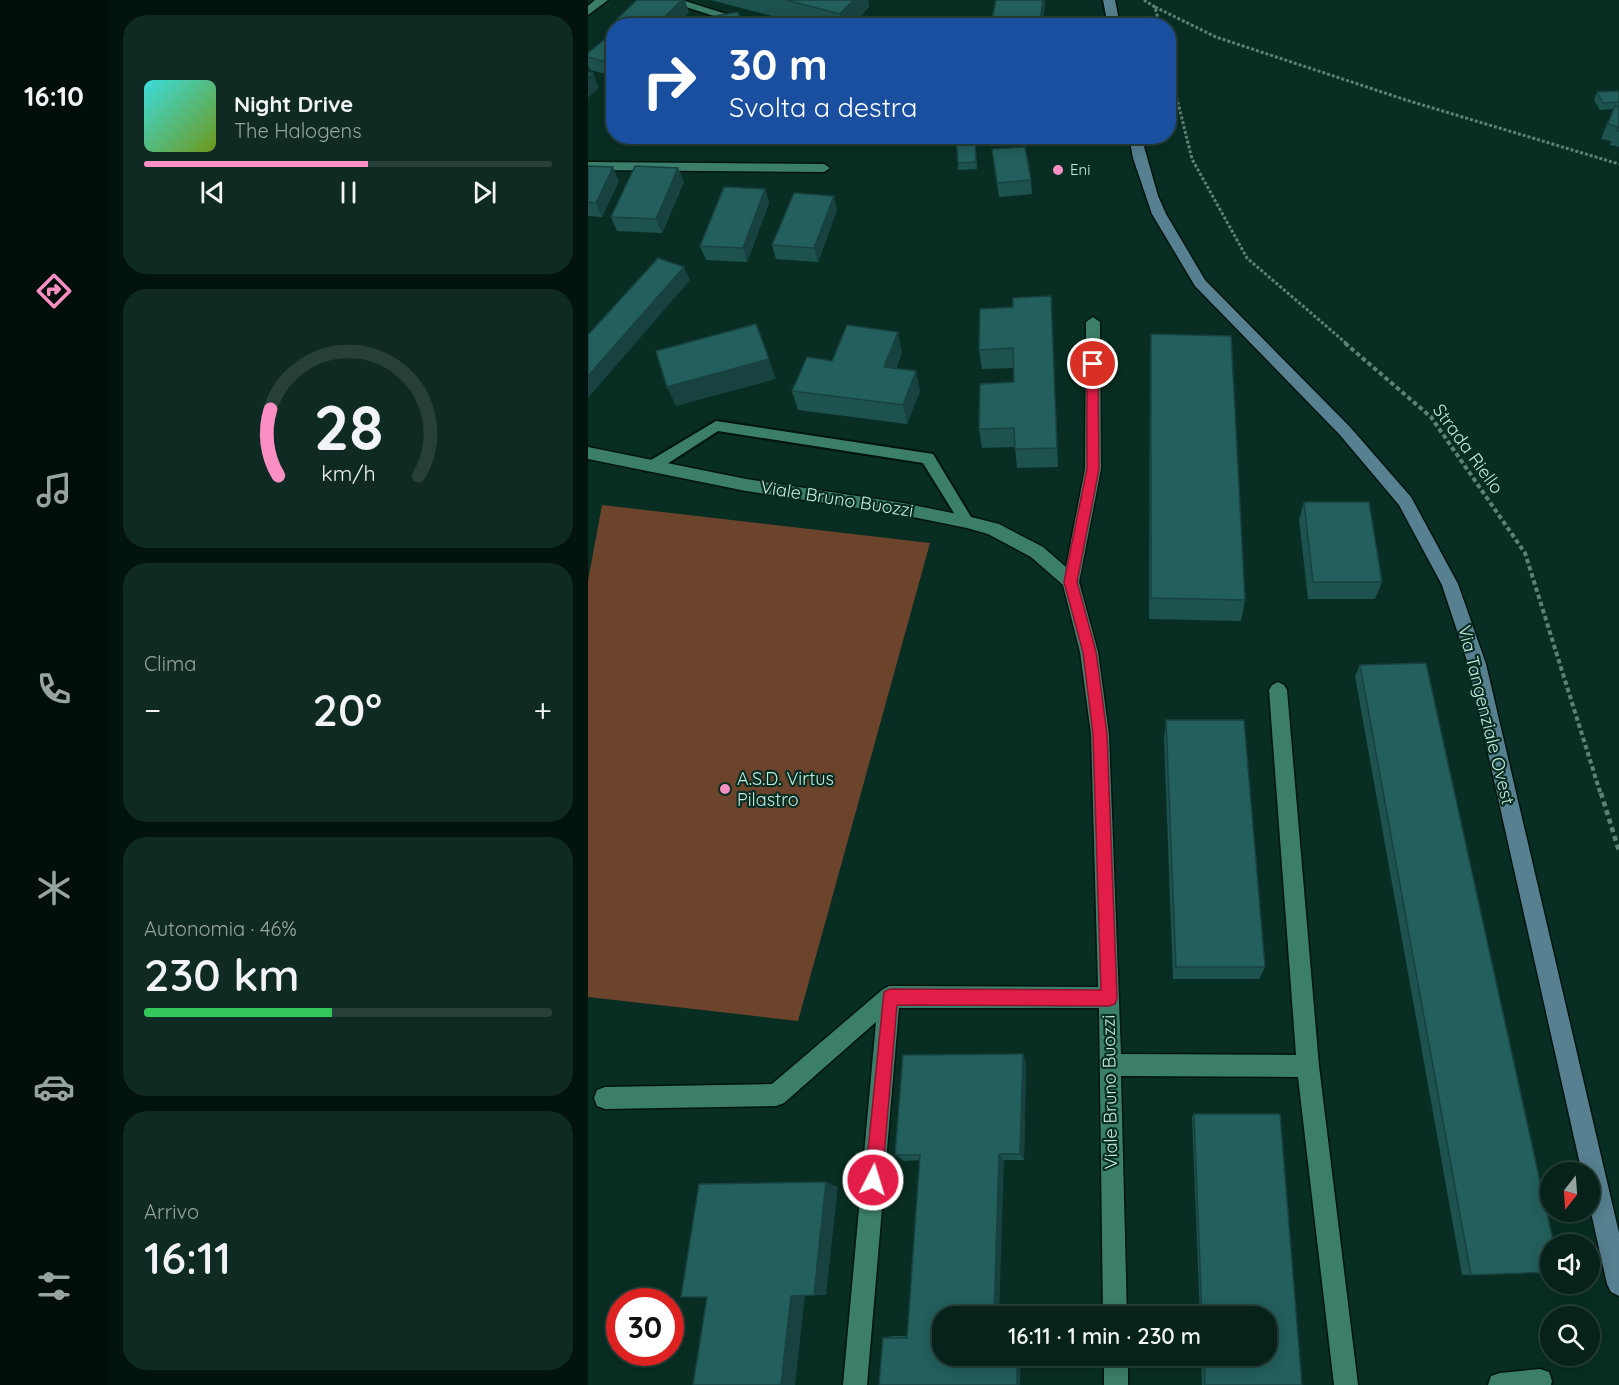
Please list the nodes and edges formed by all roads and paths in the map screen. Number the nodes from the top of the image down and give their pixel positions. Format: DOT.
graph roads {
  1 [pos="602,0"];
  2 [pos="670,0"];
  3 [pos="1109,0"];
  4 [pos="1144,0"];
  5 [pos="1155,7"];
  6 [pos="588,12"];
  7 [pos="732,18"];
  8 [pos="1112,18"];
  9 [pos="1158,18"];
  10 [pos="1176,95"];
  11 [pos="1137,144"];
  12 [pos="1619,164"];
  13 [pos="588,166"];
  14 [pos="824,168"];
  15 [pos="1093,322"];
  16 [pos="588,453"];
  17 [pos="651,467"];
  18 [pos="967,522"];
  19 [pos="1071,582"];
  20 [pos="1278,690"];
  21 [pos="1619,851"];
  22 [pos="890,997"];
  23 [pos="1109,998"];
  24 [pos="1109,1065"];
  25 [pos="1308,1066"];
  26 [pos="605,1098"];
  27 [pos="1619,1284"];
  28 [pos="1115,1306"];
  29 [pos="1116,1366"];
  30 [pos="1540,1381"];
  31 [pos="855,1385"];
  32 [pos="1116,1385"];
  33 [pos="1346,1385"];
  34 [pos="1500,1385"];
  1 -- 6 [label="street"];
  2 -- 7 [label="street"];
  3 -- 8 [label="main road"];
  4 -- 5 [label="path"];
  5 -- 9 [label="path"];
  5 -- 12 [label="path"];
  10 -- 21 [label="path, Strada Riello"];
  11 -- 27 [label="main road, Via Tangenziale Ovest"];
  13 -- 14 [label="street"];
  15 -- 19 [label="street, Viale Bruno Buozzi"];
  16 -- 17 [label="street, Viale Bruno Buozzi"];
  17 -- 18 [label="street, Viale Bruno Buozzi"];
  17 -- 18 [label="lane"];
  18 -- 19 [label="street, Viale Bruno Buozzi"];
  19 -- 23 [label="street, Viale Bruno Buozzi"];
  20 -- 25 [label="street"];
  22 -- 23 [label="street"];
  22 -- 26 [label="street"];
  22 -- 31 [label="street"];
  23 -- 24 [label="street, Viale Bruno Buozzi"];
  24 -- 25 [label="street"];
  24 -- 28 [label="street, Viale Bruno Buozzi"];
  25 -- 33 [label="street"];
  29 -- 32 [label="street"];
  30 -- 34 [label="street"];
}
